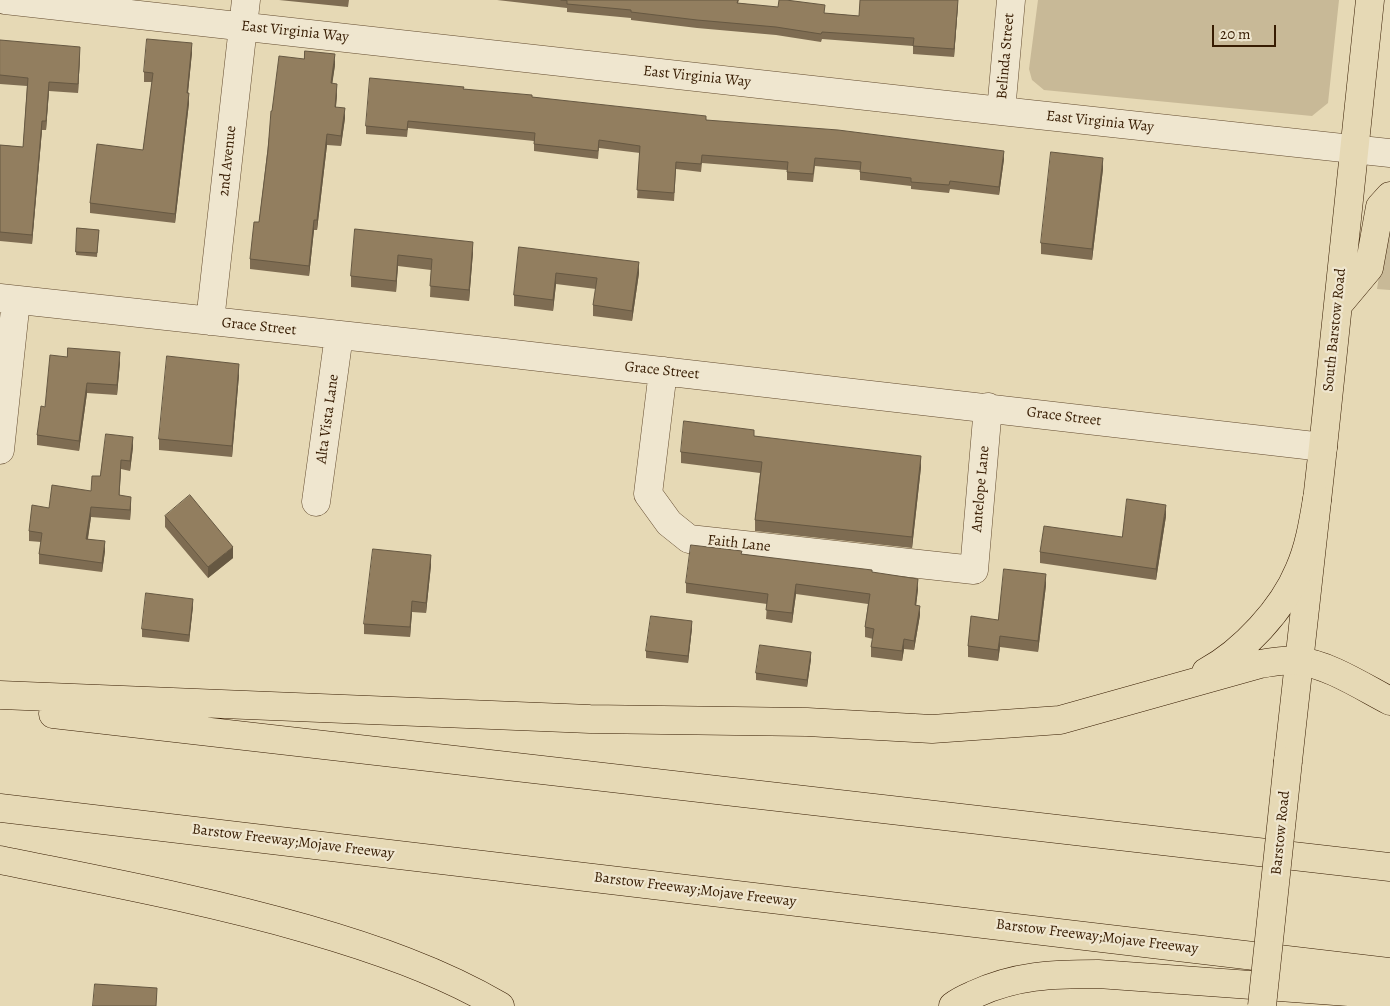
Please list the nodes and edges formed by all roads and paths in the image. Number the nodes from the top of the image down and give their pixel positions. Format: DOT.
graph roads {
  1 [pos="5,0"];
  2 [pos="1011,0"];
  3 [pos="1370,0"];
  4 [pos="244,13"];
  5 [pos="1001,111"];
  6 [pos="1354,149"];
  7 [pos="1390,153"];
  8 [pos="1390,196"];
  9 [pos="8,299"];
  10 [pos="1338,305"];
  11 [pos="210,321"];
  12 [pos="339,335"];
  13 [pos="663,371"];
  14 [pos="988,408"];
  15 [pos="1323,447"];
  16 [pos="0,450"];
  17 [pos="1317,499"];
  18 [pos="316,502"];
  19 [pos="974,570"];
  20 [pos="1299,661"];
  21 [pos="1182,686"];
  22 [pos="0,695"];
  23 [pos="1390,701"];
  24 [pos="0,708"];
  25 [pos="0,808"];
  26 [pos="0,860"];
  27 [pos="1390,868"];
  28 [pos="1390,972"];
  29 [pos="1390,995"];
  30 [pos="500,1006"];
  31 [pos="953,1006"];
  32 [pos="1262,1006"];
  1 -- 4 [label="street, East Virginia Way"];
  2 -- 5 [label="street, Belinda Street"];
  3 -- 6 [label="main road, South Barstow Road"];
  4 -- 5 [label="street, East Virginia Way"];
  4 -- 11 [label="street, 2nd Avenue"];
  5 -- 6 [label="street, East Virginia Way"];
  6 -- 7 [label="street, East Virginia Way"];
  6 -- 10 [label="main road, South Barstow Road"];
  8 -- 10 [label="main road"];
  9 -- 11 [label="street, Grace Street"];
  9 -- 16 [label="street"];
  10 -- 15 [label="main road, South Barstow Road"];
  11 -- 12 [label="street, Grace Street"];
  12 -- 13 [label="street, Grace Street"];
  12 -- 18 [label="street, Alta Vista Lane"];
  13 -- 14 [label="street, Grace Street"];
  13 -- 19 [label="street, Faith Lane"];
  14 -- 15 [label="street, Grace Street"];
  14 -- 19 [label="street, Antelope Lane"];
  15 -- 17 [label="main road, South Barstow Road"];
  17 -- 20 [label="main road, South Barstow Road"];
  17 -- 21 [label="main road"];
  20 -- 21 [label="main road"];
  20 -- 23 [label="main road"];
  20 -- 32 [label="main road, Barstow Road, bridge"];
  21 -- 22 [label="main road"];
  24 -- 27 [label="main road"];
  25 -- 28 [label="main road, Barstow Freeway;Mojave Freeway"];
  26 -- 30 [label="main road"];
  29 -- 31 [label="main road"];
}
